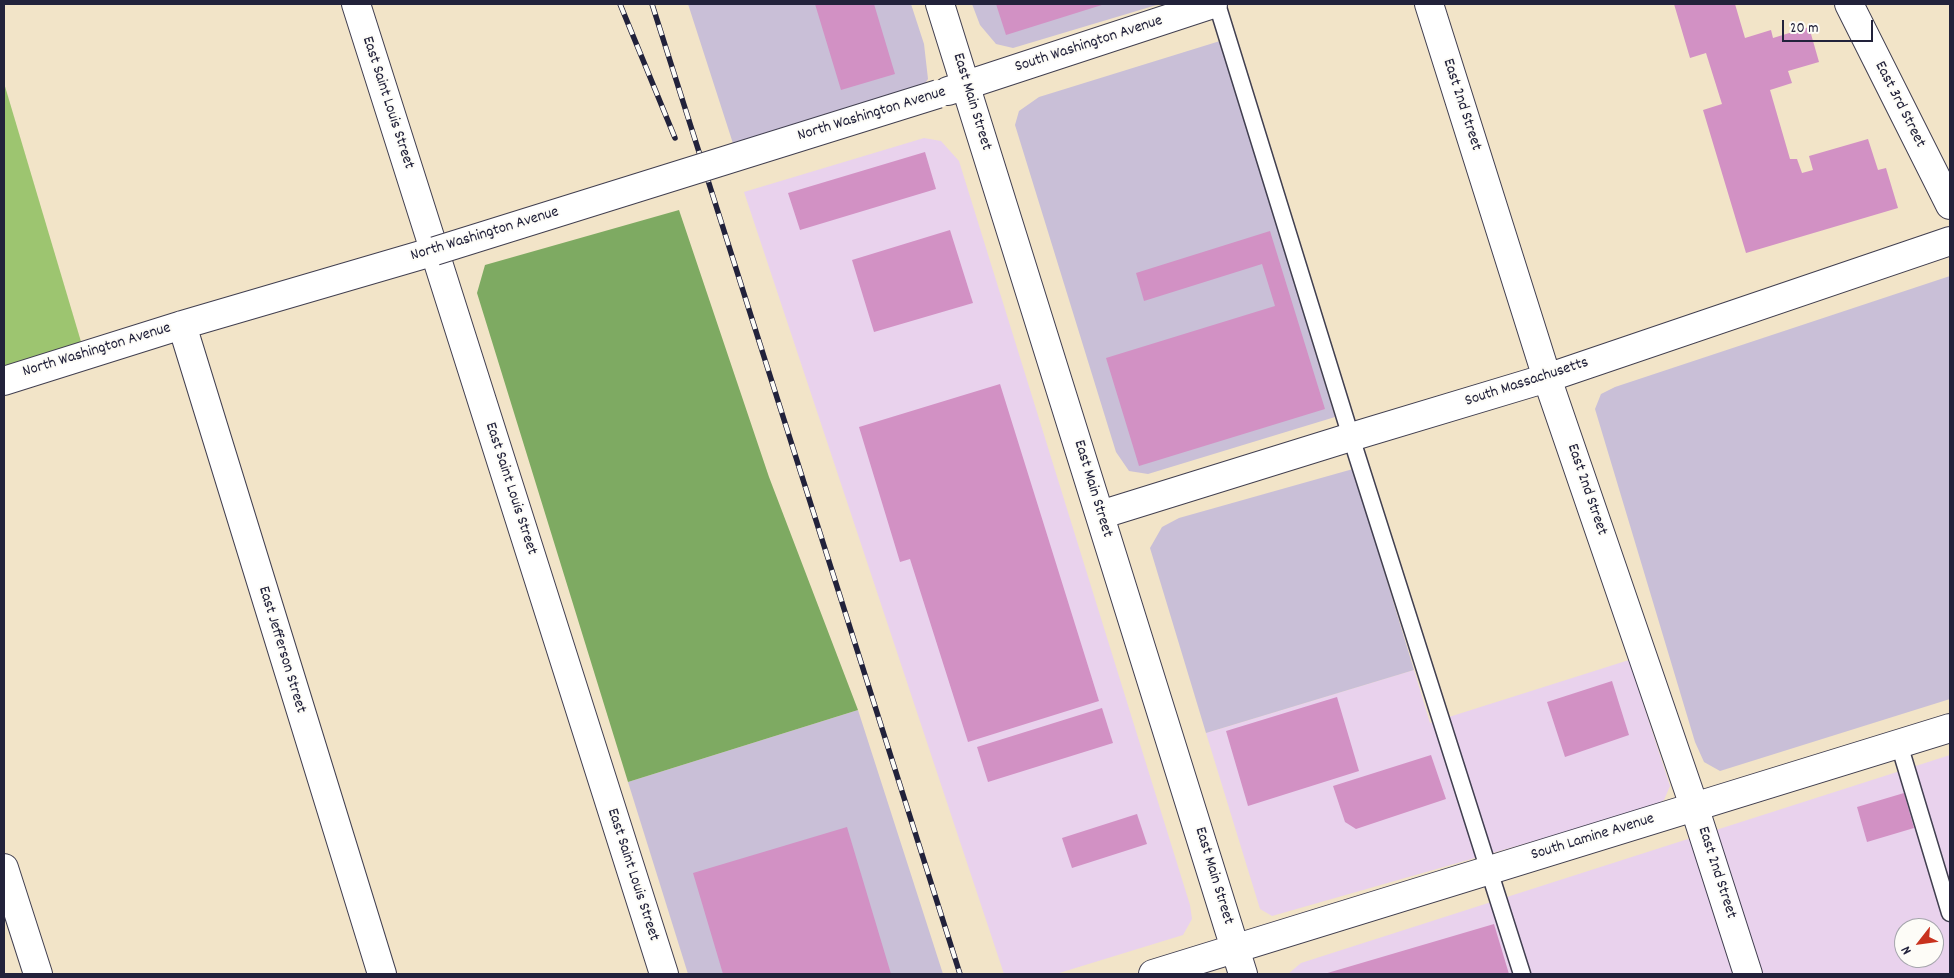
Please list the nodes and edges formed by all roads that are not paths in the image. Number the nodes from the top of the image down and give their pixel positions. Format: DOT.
graph roads {
  1 [pos="356,4"];
  2 [pos="940,4"];
  3 [pos="1213,4"];
  4 [pos="1217,4"];
  5 [pos="1428,4"];
  6 [pos="1849,4"];
  7 [pos="966,86"];
  8 [pos="1950,206"];
  9 [pos="1950,241"];
  10 [pos="435,251"];
  11 [pos="182,325"];
  12 [pos="1547,378"];
  13 [pos="4,381"];
  14 [pos="1351,437"];
  15 [pos="1100,515"];
  16 [pos="1950,728"];
  17 [pos="1899,744"];
  18 [pos="1694,806"];
  19 [pos="4,868"];
  20 [pos="1489,871"];
  21 [pos="1950,913"];
  22 [pos="1235,948"];
  23 [pos="38,974"];
  24 [pos="382,974"];
  25 [pos="664,974"];
  26 [pos="1153,974"];
  27 [pos="1243,974"];
  28 [pos="1522,974"];
  29 [pos="1748,974"];
  1 -- 10 [label="street, East Saint Louis Street"];
  2 -- 7 [label="street, East Main Street"];
  3 -- 7 [label="street, South Washington Avenue"];
  4 -- 14 [label="lane"];
  5 -- 12 [label="street, East 2nd Street"];
  6 -- 8 [label="street, East 3rd Street"];
  7 -- 10 [label="street, North Washington Avenue, bridge"];
  7 -- 15 [label="street, East Main Street"];
  9 -- 12 [label="street, South Massachusetts"];
  10 -- 11 [label="street, North Washington Avenue"];
  10 -- 25 [label="street, East Saint Louis Street"];
  11 -- 13 [label="street, North Washington Avenue"];
  11 -- 24 [label="street, East Jefferson Street"];
  12 -- 14 [label="street, South Massachusetts"];
  12 -- 18 [label="street, East 2nd Street"];
  14 -- 15 [label="street, South Massachusetts"];
  14 -- 20 [label="lane"];
  15 -- 22 [label="street, East Main Street"];
  16 -- 17 [label="street, South Lamine Avenue"];
  17 -- 18 [label="street, South Lamine Avenue"];
  17 -- 21 [label="lane"];
  18 -- 20 [label="street, South Lamine Avenue"];
  18 -- 29 [label="street, East 2nd Street"];
  19 -- 23 [label="street"];
  20 -- 22 [label="street, South Lamine Avenue"];
  20 -- 28 [label="lane"];
  22 -- 26 [label="street, South Lamine Avenue"];
  22 -- 27 [label="street, East Main Street"];
}
